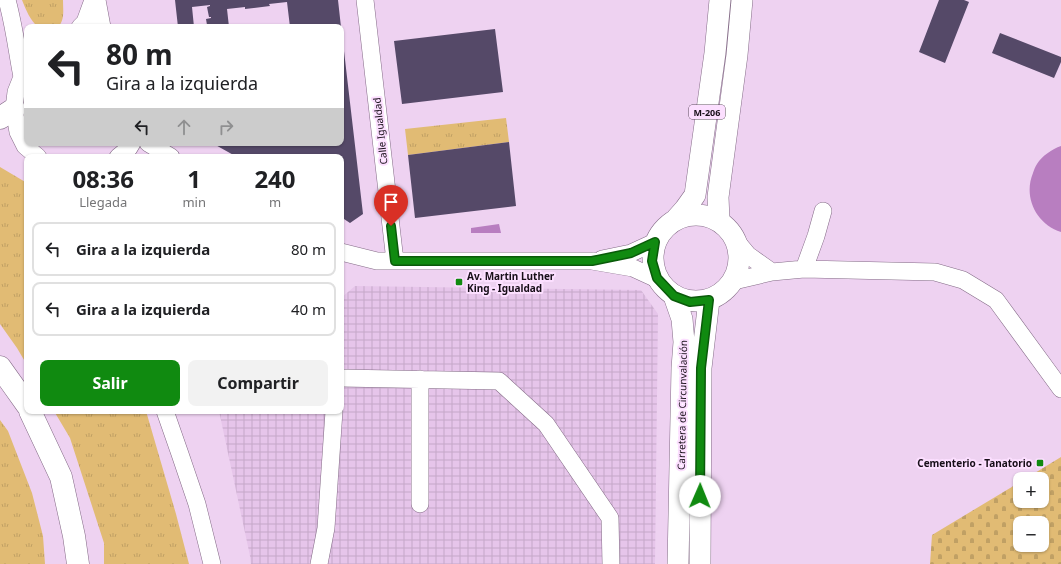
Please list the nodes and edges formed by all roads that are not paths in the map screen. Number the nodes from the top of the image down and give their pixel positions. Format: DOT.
graph roads {
  1 [pos="7,0"];
  2 [pos="13,0"];
  3 [pos="93,0"];
  4 [pos="97,0"];
  5 [pos="365,0"];
  6 [pos="720,0"];
  7 [pos="742,0"];
  8 [pos="24,24"];
  9 [pos="83,24"];
  10 [pos="101,24"];
  11 [pos="24,72"];
  12 [pos="24,76"];
  13 [pos="7,113"];
  14 [pos="24,144"];
  15 [pos="25,146"];
  16 [pos="130,146"];
  17 [pos="153,146"];
  18 [pos="34,154"];
  19 [pos="122,154"];
  20 [pos="166,154"];
  21 [pos="823,211"];
  22 [pos="677,218"];
  23 [pos="718,220"];
  24 [pos="655,242"];
  25 [pos="738,243"];
  26 [pos="344,253"];
  27 [pos="395,261"];
  28 [pos="592,261"];
  29 [pos="804,269"];
  30 [pos="772,272"];
  31 [pos="657,278"];
  32 [pos="734,281"];
  33 [pos="674,296"];
  34 [pos="709,300"];
  35 [pos="0,367"];
  36 [pos="344,378"];
  37 [pos="420,379"];
  38 [pos="1061,389"];
  39 [pos="24,401"];
  40 [pos="31,414"];
  41 [pos="166,414"];
  42 [pos="334,414"];
  43 [pos="420,504"];
  44 [pos="78,564"];
  45 [pos="212,564"];
  46 [pos="319,564"];
  47 [pos="611,564"];
  48 [pos="678,564"];
  49 [pos="700,564"];
  1 -- 11 [label="street"];
  2 -- 8 [label="street"];
  3 -- 9 [label="street"];
  4 -- 10 [label="street"];
  5 -- 27 [label="street, Calle Igualdad"];
  6 -- 22 [label="main road, M-206"];
  7 -- 23 [label="main road, M-206"];
  12 -- 13 [label="street"];
  13 -- 14 [label="street"];
  15 -- 18 [label="street"];
  16 -- 19 [label="street"];
  17 -- 20 [label="street"];
  21 -- 29 [label="street"];
  22 -- 23 [label="main road"];
  22 -- 24 [label="main road, M-206"];
  23 -- 25 [label="main road"];
  24 -- 28 [label="street"];
  24 -- 31 [label="main road, M-206"];
  25 -- 30 [label="street"];
  25 -- 32 [label="main road"];
  26 -- 27 [label="street"];
  27 -- 28 [label="street"];
  28 -- 31 [label="street"];
  29 -- 30 [label="street"];
  29 -- 38 [label="street"];
  30 -- 32 [label="street"];
  31 -- 33 [label="main road, M-206"];
  32 -- 34 [label="main road, M-206"];
  33 -- 34 [label="main road, M-206"];
  33 -- 48 [label="main road, Carretera de Circunvalación / M-206"];
  34 -- 49 [label="main road, Carretera de Circunvalación"];
  35 -- 39 [label="highway"];
  36 -- 37 [label="street"];
  37 -- 43 [label="street"];
  37 -- 47 [label="street"];
  40 -- 44 [label="highway"];
  41 -- 45 [label="street"];
  42 -- 46 [label="street"];
}
